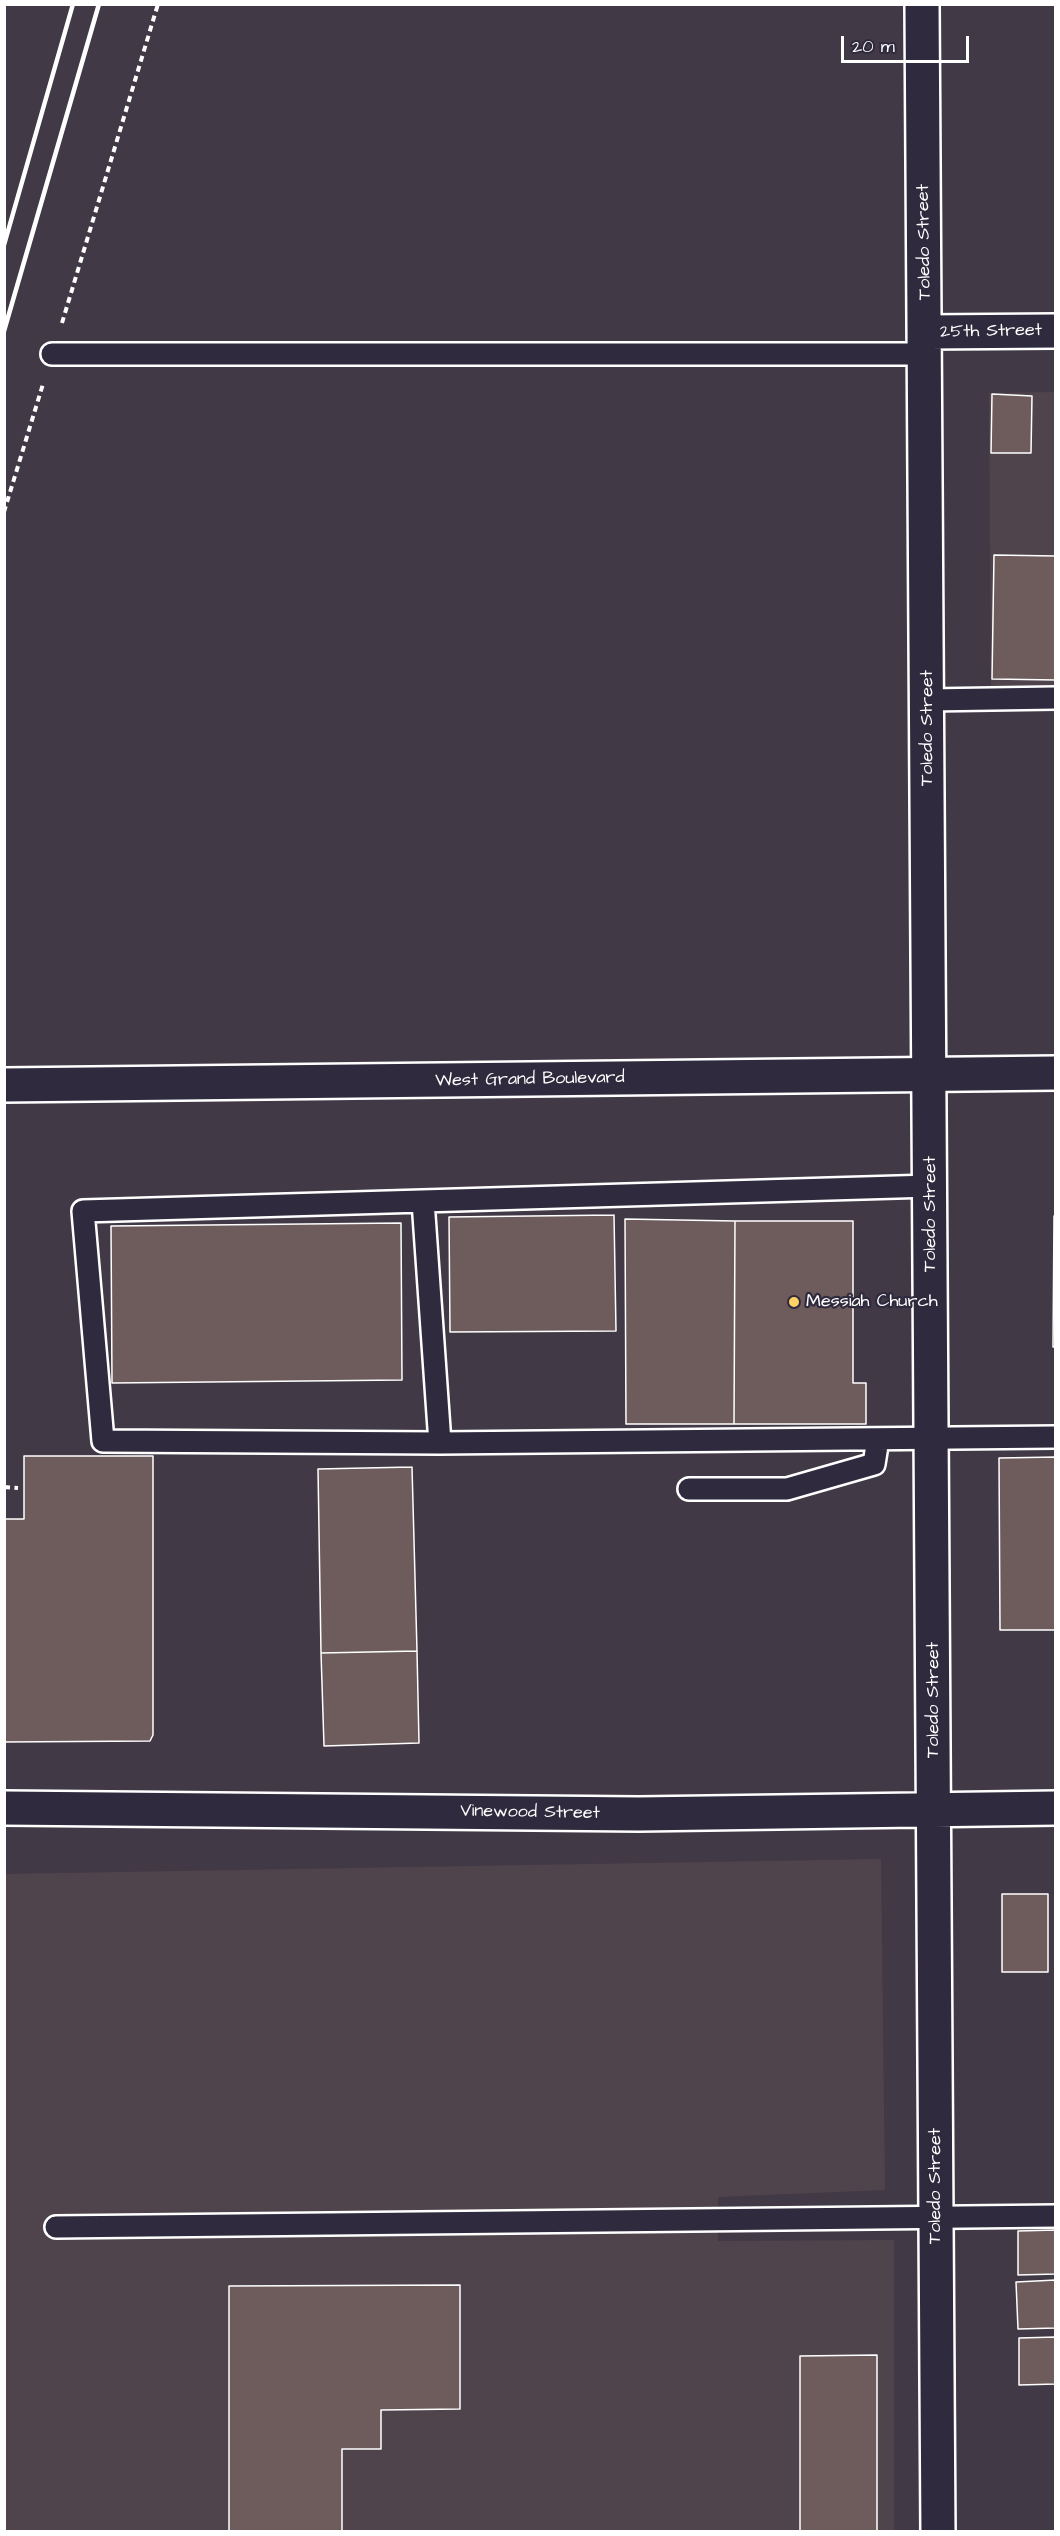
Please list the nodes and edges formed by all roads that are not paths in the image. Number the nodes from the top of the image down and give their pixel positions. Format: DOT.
graph roads {
  1 [pos="922,4"];
  2 [pos="1056,331"];
  3 [pos="926,343"];
  4 [pos="52,354"];
  5 [pos="1056,698"];
  6 [pos="928,700"];
  7 [pos="1056,1073"];
  8 [pos="930,1075"];
  9 [pos="4,1085"];
  10 [pos="931,1186"];
  11 [pos="423,1201"];
  12 [pos="1056,1437"];
  13 [pos="932,1438"];
  14 [pos="878,1439"];
  15 [pos="440,1443"];
  16 [pos="689,1489"];
  17 [pos="4,1808"];
  18 [pos="1056,1808"];
  19 [pos="935,1809"];
  20 [pos="1056,2216"];
  21 [pos="937,2218"];
  22 [pos="56,2227"];
  23 [pos="938,2532"];
  1 -- 3 [label="street, Toledo Street"];
  2 -- 3 [label="street, 25th Street"];
  3 -- 4 [label="lane"];
  3 -- 6 [label="street, Toledo Street"];
  5 -- 6 [label="lane"];
  6 -- 8 [label="street, Toledo Street"];
  7 -- 8 [label="street, West Grand Boulevard"];
  8 -- 9 [label="street, West Grand Boulevard"];
  8 -- 10 [label="street, Toledo Street"];
  10 -- 11 [label="lane"];
  10 -- 13 [label="street, Toledo Street"];
  11 -- 15 [label="lane"];
  11 -- 15 [label="lane"];
  12 -- 13 [label="lane"];
  13 -- 14 [label="lane"];
  13 -- 19 [label="street, Toledo Street"];
  14 -- 15 [label="lane"];
  14 -- 16 [label="lane"];
  17 -- 19 [label="street, Vinewood Street"];
  18 -- 19 [label="street, Vinewood Street"];
  19 -- 21 [label="street, Toledo Street"];
  20 -- 21 [label="lane"];
  21 -- 22 [label="lane"];
  21 -- 23 [label="street, Toledo Street"];
}
